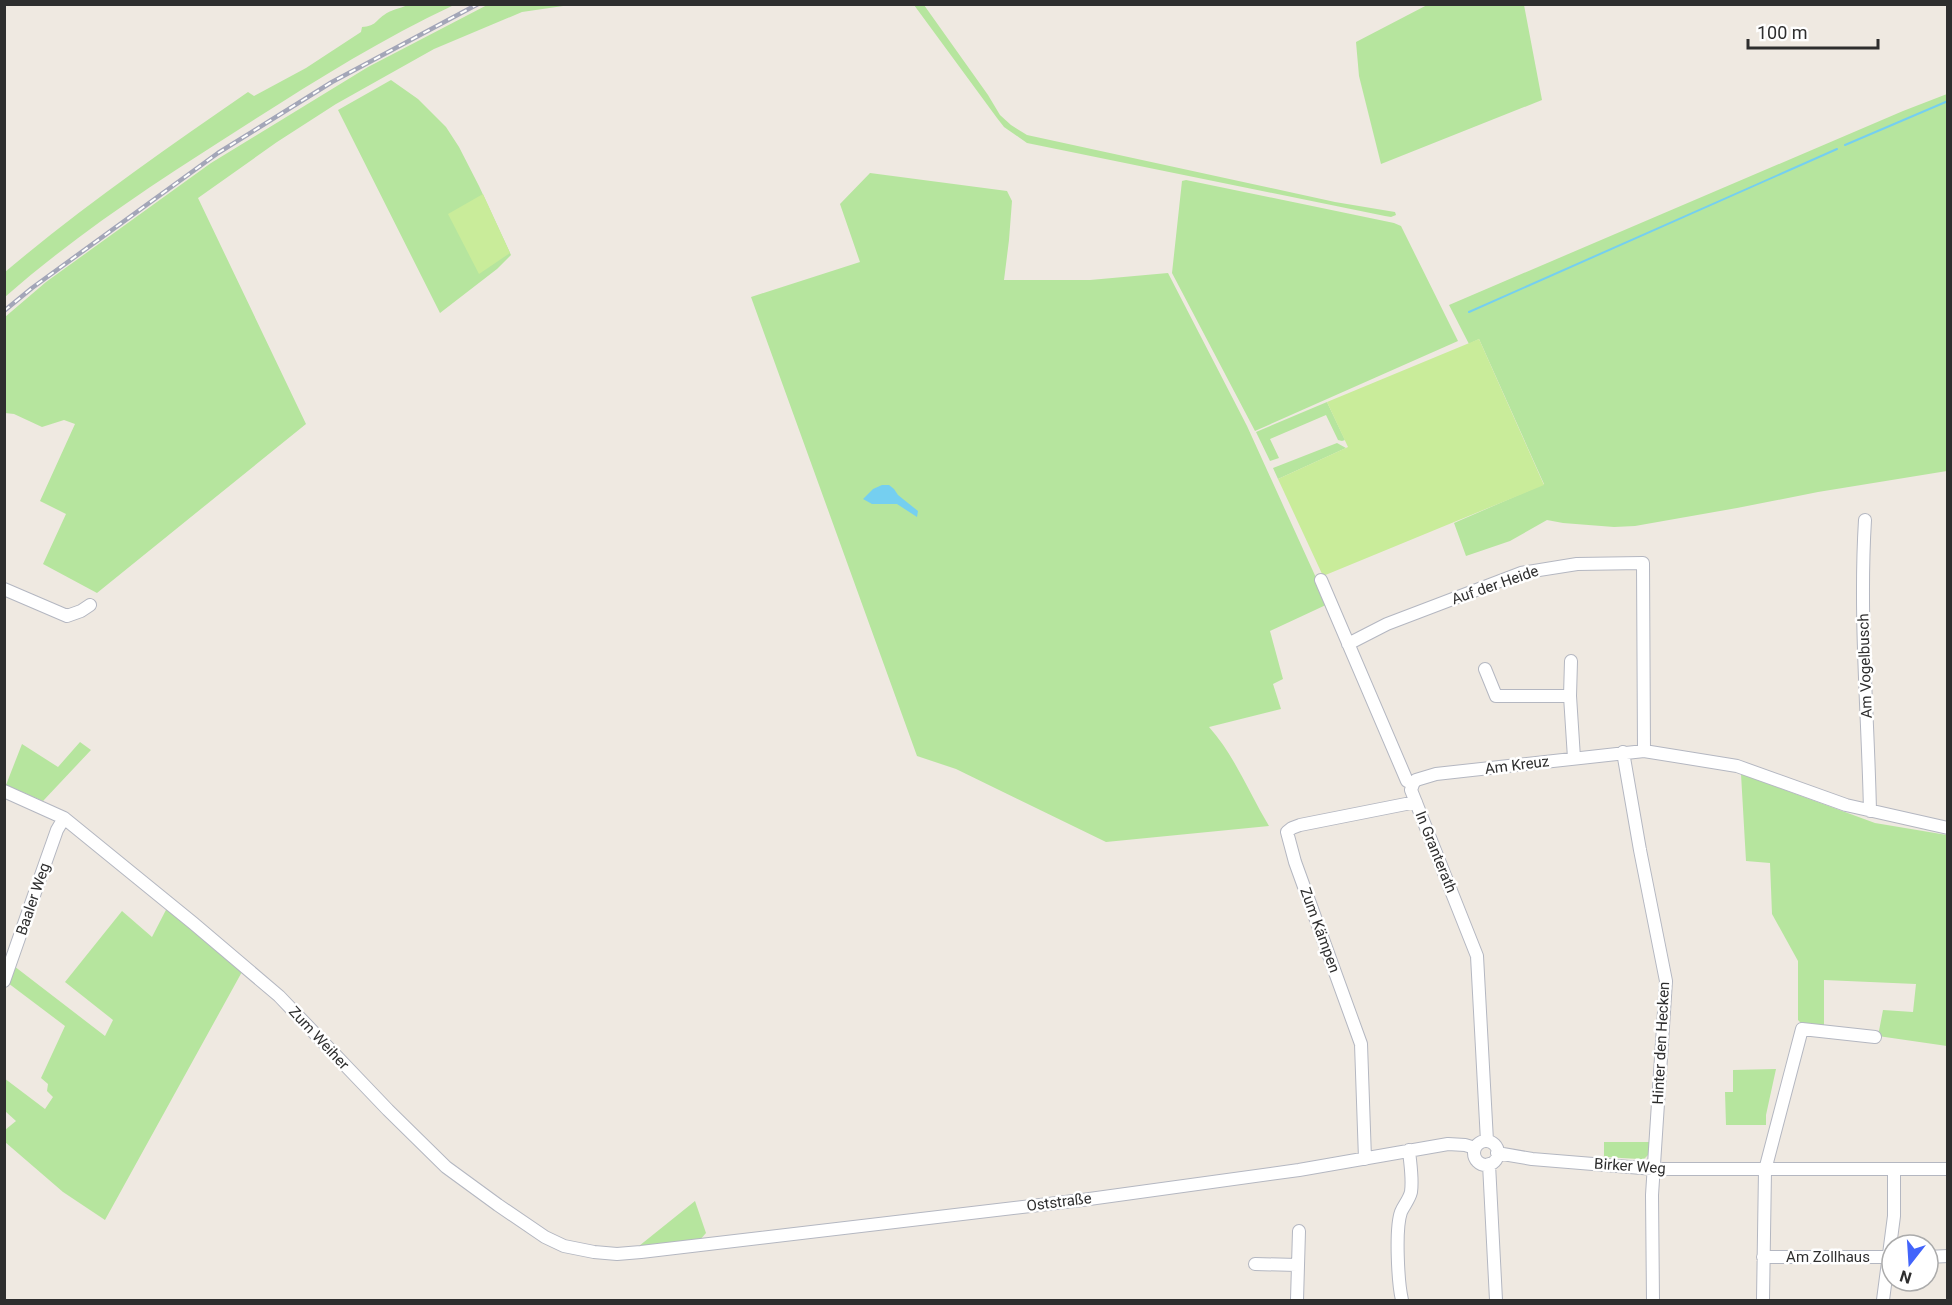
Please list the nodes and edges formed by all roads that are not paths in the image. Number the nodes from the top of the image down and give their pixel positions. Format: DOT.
graph roads {
  1 [pos="1865,520"];
  2 [pos="1321,580"];
  3 [pos="4,589"];
  4 [pos="90,605"];
  5 [pos="1348,644"];
  6 [pos="1571,661"];
  7 [pos="1485,669"];
  8 [pos="1570,696"];
  9 [pos="1644,751"];
  10 [pos="1623,752"];
  11 [pos="1574,758"];
  12 [pos="1413,784"];
  13 [pos="4,791"];
  14 [pos="1416,802"];
  15 [pos="1870,811"];
  16 [pos="64,818"];
  17 [pos="1947,828"];
  18 [pos="4,981"];
  19 [pos="1875,1037"];
  20 [pos="1487,1142"];
  21 [pos="1475,1148"];
  22 [pos="1409,1150"];
  23 [pos="1497,1153"];
  24 [pos="1365,1159"];
  25 [pos="1489,1164"];
  26 [pos="1654,1169"];
  27 [pos="1894,1169"];
  28 [pos="1947,1169"];
  29 [pos="1765,1170"];
  30 [pos="1299,1231"];
  31 [pos="1893,1233"];
  32 [pos="641,1252"];
  33 [pos="1764,1257"];
  34 [pos="1880,1258"];
  35 [pos="1255,1264"];
  36 [pos="1298,1265"];
  37 [pos="1298,1300"];
  38 [pos="1402,1300"];
  39 [pos="1496,1300"];
  40 [pos="1653,1300"];
  41 [pos="1762,1300"];
  1 -- 15 [label="street, Am Vogelbusch"];
  2 -- 5 [label="street, In Granterath"];
  3 -- 4 [label="street"];
  5 -- 9 [label="street, Auf der Heide"];
  5 -- 12 [label="street, In Granterath"];
  6 -- 8 [label="street"];
  7 -- 8 [label="street"];
  8 -- 11 [label="street"];
  9 -- 10 [label="street"];
  9 -- 15 [label="street"];
  10 -- 11 [label="street, Am Kreuz"];
  10 -- 26 [label="street, Hinter den Hecken"];
  11 -- 12 [label="street, Am Kreuz"];
  12 -- 14 [label="street, In Granterath"];
  13 -- 16 [label="street, Zum Weiher"];
  14 -- 20 [label="street, In Granterath"];
  14 -- 24 [label="street, Zum Kämpen"];
  15 -- 17 [label="street"];
  16 -- 18 [label="street, Baaler Weg"];
  16 -- 32 [label="street, Zum Weiher"];
  19 -- 29 [label="street"];
  20 -- 21 [label="street"];
  20 -- 23 [label="street"];
  21 -- 22 [label="street, Oststraße"];
  21 -- 25 [label="street"];
  22 -- 24 [label="street, Oststraße"];
  22 -- 38 [label="street"];
  23 -- 25 [label="street"];
  23 -- 26 [label="street, Birker Weg"];
  24 -- 32 [label="street, Oststraße"];
  25 -- 39 [label="street"];
  26 -- 29 [label="street, Birker Weg"];
  26 -- 40 [label="street, Hinter den Hecken"];
  27 -- 28 [label="street, Birker Weg"];
  27 -- 29 [label="street, Birker Weg"];
  27 -- 31 [label="street"];
  29 -- 33 [label="street"];
  30 -- 36 [label="street"];
  33 -- 34 [label="street, Am Zollhaus"];
  33 -- 41 [label="street"];
  35 -- 36 [label="street"];
  36 -- 37 [label="street"];
}
